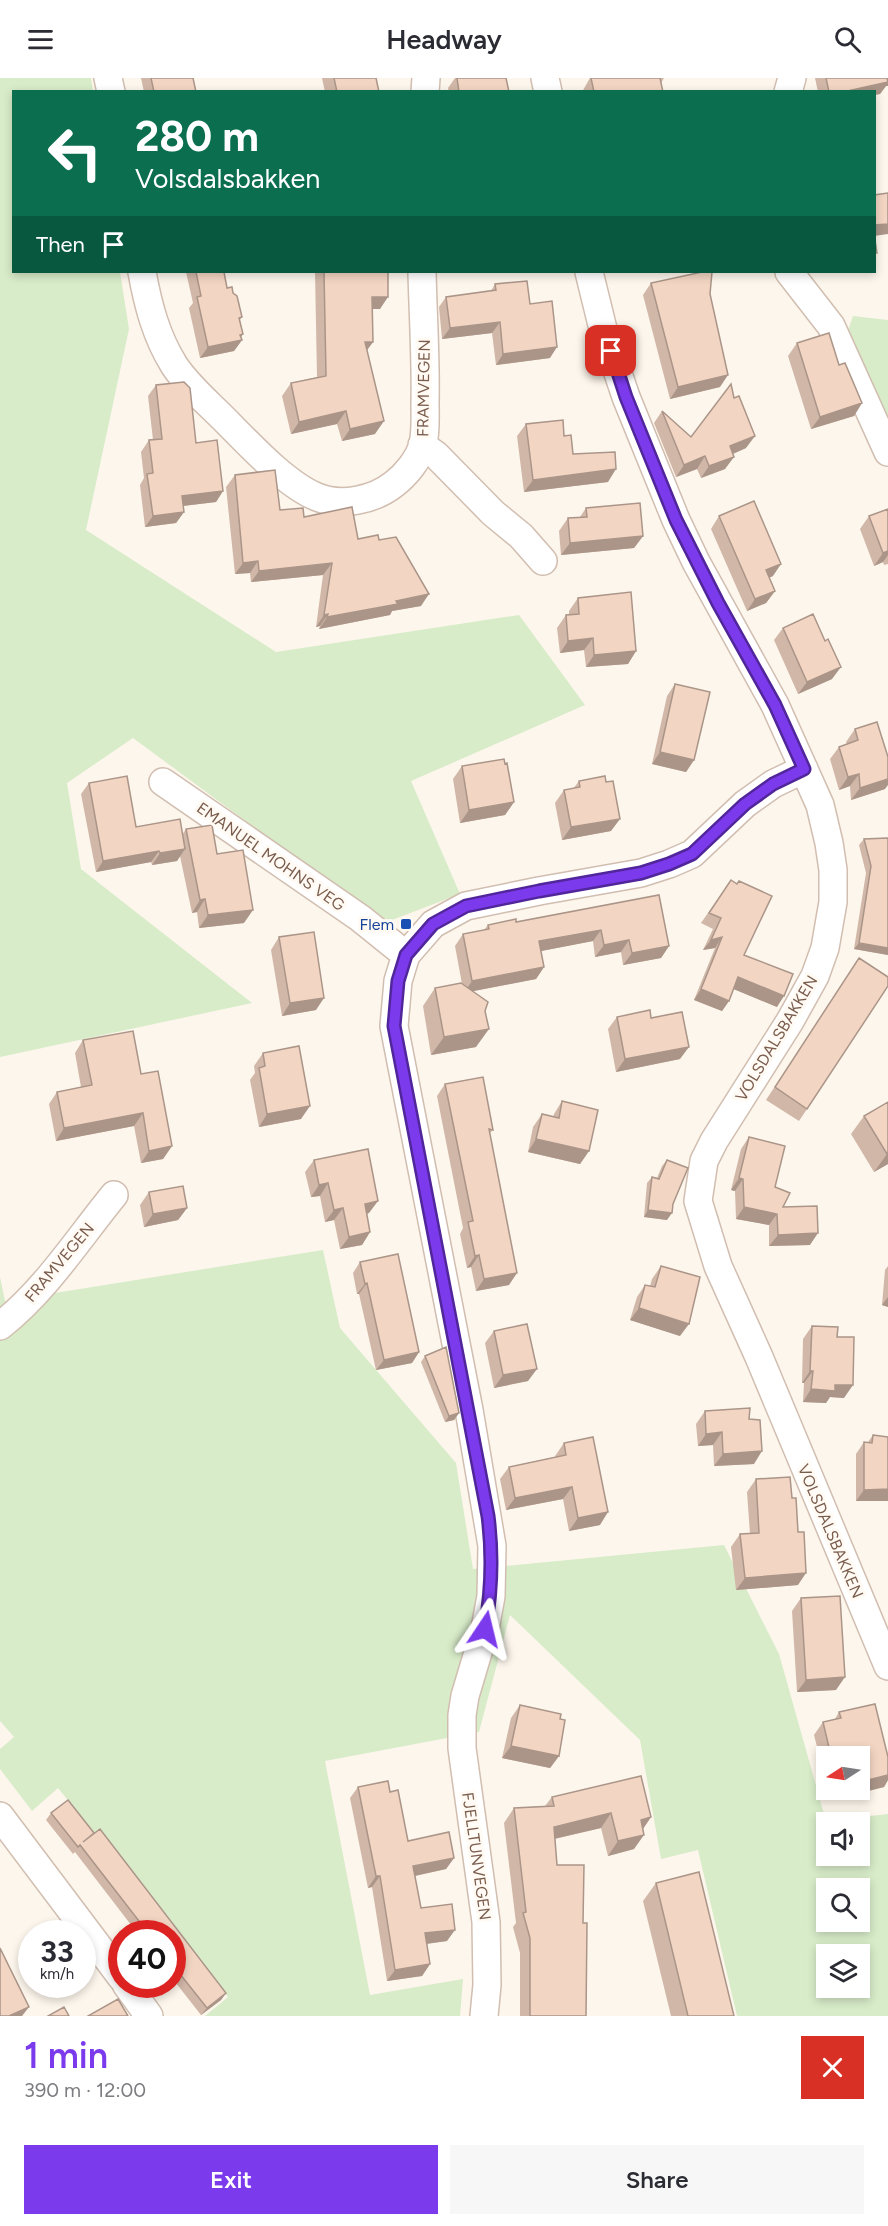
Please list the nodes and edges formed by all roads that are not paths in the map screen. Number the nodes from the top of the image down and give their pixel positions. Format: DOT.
graph roads {
  1 [pos="142,273"];
  2 [pos="422,273"];
  3 [pos="589,273"];
  4 [pos="790,273"];
  5 [pos="423,445"];
  6 [pos="888,452"];
  7 [pos="543,561"];
  8 [pos="804,769"];
  9 [pos="163,782"];
  10 [pos="406,955"];
  11 [pos="114,1195"];
  12 [pos="0,1326"];
  13 [pos="888,1666"];
  14 [pos="0,1816"];
  15 [pos="108,1959"];
  16 [pos="136,1998"];
  17 [pos="149,2016"];
  18 [pos="484,2016"];
  1 -- 5 [label="street"];
  2 -- 5 [label="street, FRAMVEGEN"];
  3 -- 8 [label="street, VOLSDALSBAKKEN"];
  4 -- 6 [label="street"];
  5 -- 7 [label="street, FRAMVEGEN"];
  8 -- 10 [label="street"];
  8 -- 13 [label="street, VOLSDALSBAKKEN"];
  9 -- 10 [label="street, EMANUEL MOHNS VEG"];
  10 -- 18 [label="street, FJELLTUNVEGEN"];
  11 -- 12 [label="street, FRAMVEGEN"];
  14 -- 15 [label="street"];
  16 -- 17 [label="street"];
}
